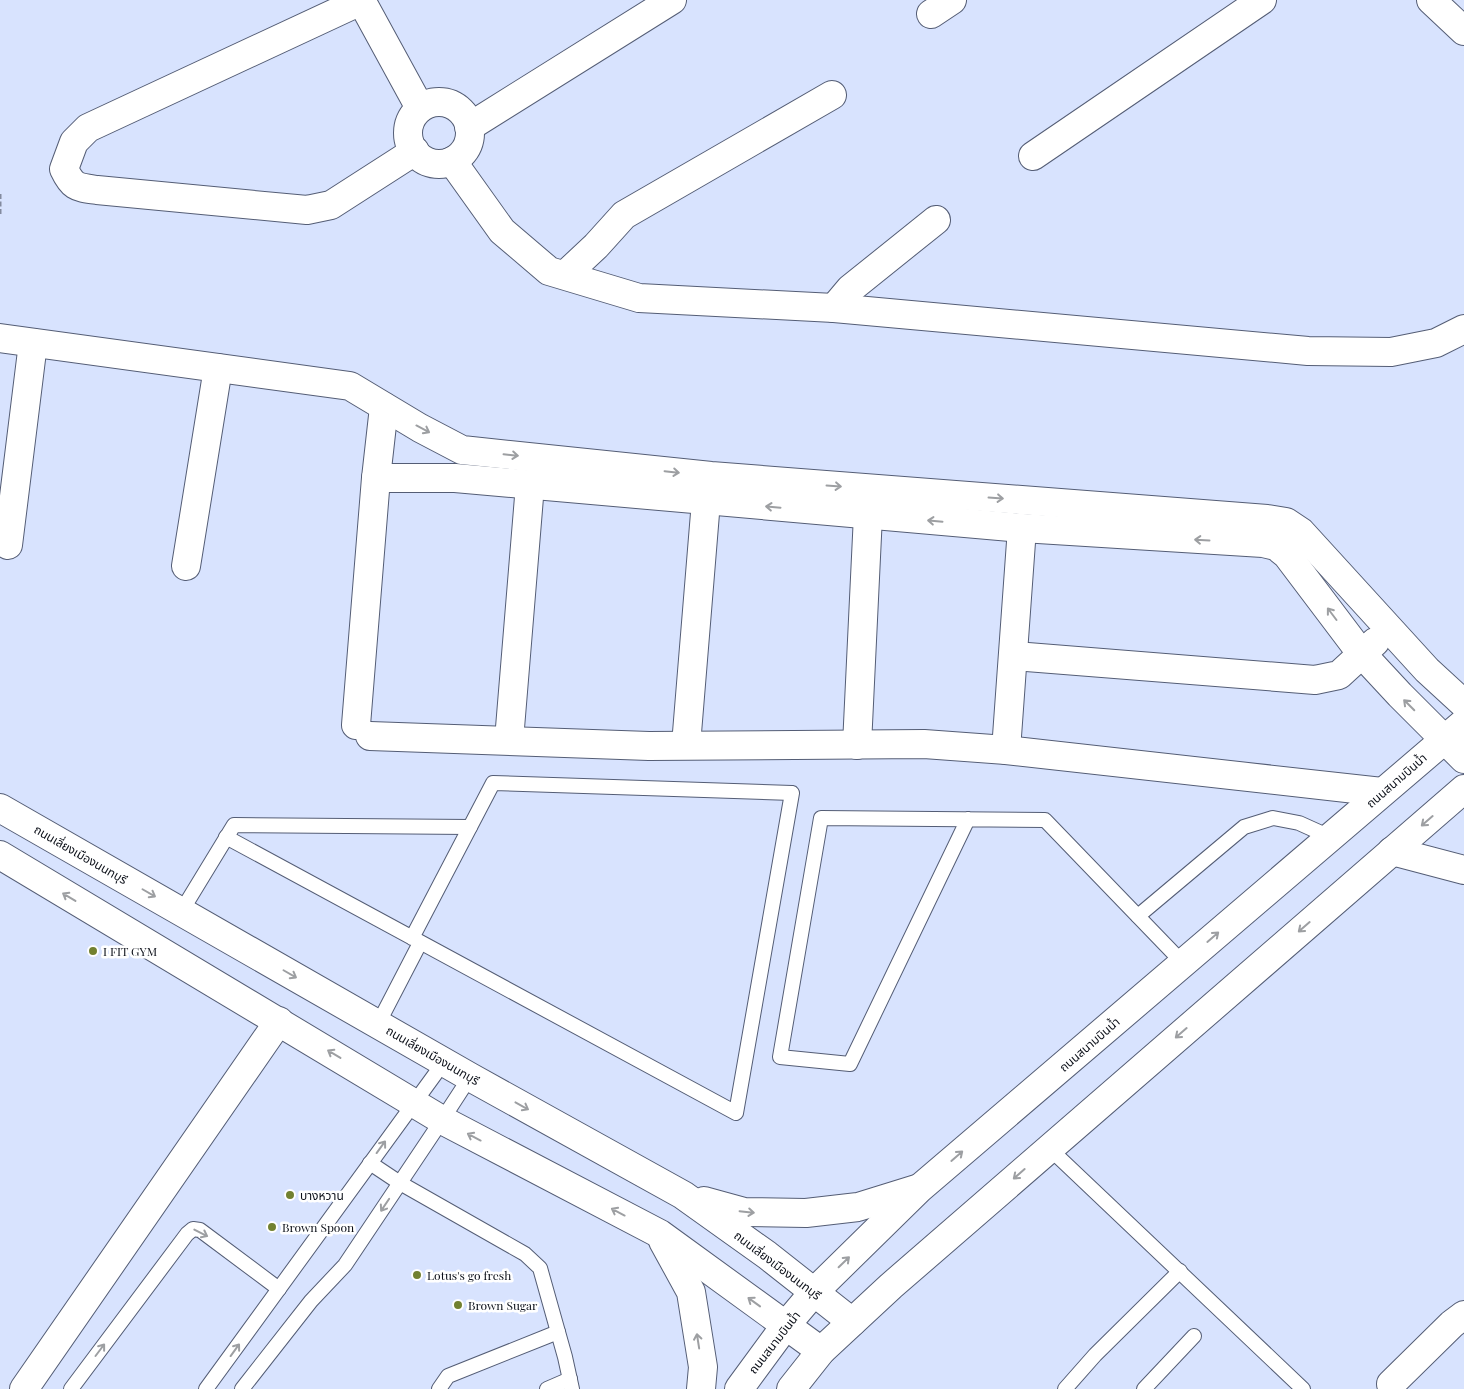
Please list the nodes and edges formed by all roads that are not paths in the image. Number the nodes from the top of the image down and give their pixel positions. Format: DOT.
graph roads {
  1 [pos="362,0"];
  2 [pos="672,0"];
  3 [pos="1262,0"];
  4 [pos="1431,0"];
  5 [pos="1464,31"];
  6 [pos="832,95"];
  7 [pos="420,108"];
  8 [pos="469,127"];
  9 [pos="415,151"];
  10 [pos="1033,156"];
  11 [pos="452,161"];
  12 [pos="936,220"];
  13 [pos="565,275"];
  14 [pos="834,308"];
  15 [pos="1464,328"];
  16 [pos="0,338"];
  17 [pos="34,343"];
  18 [pos="218,368"];
  19 [pos="384,407"];
  20 [pos="462,450"];
  21 [pos="376,478"];
  22 [pos="455,478"];
  23 [pos="530,485"];
  24 [pos="709,489"];
  25 [pos="1098,506"];
  26 [pos="868,515"];
  27 [pos="1022,528"];
  28 [pos="1095,533"];
  29 [pos="1281,534"];
  30 [pos="8,545"];
  31 [pos="186,566"];
  32 [pos="1389,630"];
  33 [pos="1361,653"];
  34 [pos="1014,656"];
  35 [pos="1464,704"];
  36 [pos="1454,731"];
  37 [pos="509,740"];
  38 [pos="686,745"];
  39 [pos="857,745"];
  40 [pos="1006,750"];
  41 [pos="1464,759"];
  42 [pos="1464,789"];
  43 [pos="1382,792"];
  44 [pos="0,808"];
  45 [pos="968,819"];
  46 [pos="470,827"];
  47 [pos="226,837"];
  48 [pos="1330,837"];
  49 [pos="1392,851"];
  50 [pos="0,855"];
  51 [pos="1464,870"];
  52 [pos="181,912"];
  53 [pos="1138,916"];
  54 [pos="416,941"];
  55 [pos="1183,963"];
  56 [pos="279,1021"];
  57 [pos="378,1024"];
  58 [pos="444,1062"];
  59 [pos="470,1077"];
  60 [pos="414,1102"];
  61 [pos="442,1120"];
  62 [pos="1049,1148"];
  63 [pos="370,1163"];
  64 [pos="400,1183"];
  65 [pos="920,1188"];
  66 [pos="683,1195"];
  67 [pos="660,1234"];
  68 [pos="1180,1271"];
  69 [pos="278,1289"];
  70 [pos="814,1292"];
  71 [pos="852,1322"];
  72 [pos="786,1325"];
  73 [pos="1460,1325"];
  74 [pos="558,1332"];
  75 [pos="1194,1336"];
  76 [pos="821,1352"];
  77 [pos="571,1384"];
  78 [pos="1391,1384"];
  79 [pos="24,1389"];
  80 [pos="71,1389"];
  81 [pos="206,1389"];
  82 [pos="242,1389"];
  83 [pos="440,1389"];
  84 [pos="547,1389"];
  85 [pos="701,1389"];
  86 [pos="739,1389"];
  87 [pos="791,1389"];
  88 [pos="1065,1389"];
  89 [pos="1144,1389"];
  90 [pos="1303,1389"];
  1 -- 7 [label="street"];
  1 -- 9 [label="street"];
  2 -- 8 [label="street"];
  3 -- 10 [label="street"];
  4 -- 5 [label="street"];
  6 -- 13 [label="street"];
  7 -- 8 [label="street"];
  7 -- 9 [label="street"];
  8 -- 11 [label="street"];
  9 -- 11 [label="street"];
  11 -- 13 [label="street"];
  12 -- 14 [label="street"];
  13 -- 14 [label="street"];
  14 -- 15 [label="street"];
  16 -- 17 [label="street"];
  17 -- 18 [label="street"];
  17 -- 30 [label="street"];
  18 -- 19 [label="street"];
  18 -- 31 [label="street"];
  19 -- 20 [label="street, one-way"];
  19 -- 21 [label="street"];
  20 -- 22 [label="street"];
  20 -- 24 [label="street, one-way"];
  21 -- 22 [label="street"];
  21 -- 37 [label="street"];
  22 -- 23 [label="street"];
  23 -- 24 [label="street"];
  23 -- 37 [label="street"];
  24 -- 25 [label="street, one-way"];
  26 -- 24 [label="street, one-way"];
  24 -- 38 [label="street"];
  25 -- 28 [label="street"];
  25 -- 29 [label="street"];
  27 -- 26 [label="street, one-way"];
  26 -- 39 [label="street"];
  27 -- 28 [label="street"];
  27 -- 34 [label="street"];
  29 -- 28 [label="street, one-way"];
  29 -- 32 [label="street"];
  33 -- 29 [label="street, one-way"];
  32 -- 33 [label="street"];
  32 -- 35 [label="street"];
  33 -- 34 [label="street"];
  36 -- 33 [label="street, one-way"];
  34 -- 40 [label="street"];
  36 -- 41 [label="street"];
  36 -- 43 [label="street, ถนนสนามบินน้ำ"];
  37 -- 38 [label="street"];
  38 -- 39 [label="street"];
  39 -- 40 [label="street"];
  40 -- 43 [label="street"];
  42 -- 49 [label="street, one-way"];
  43 -- 48 [label="street, ถนนสนามบินน้ำ"];
  44 -- 52 [label="street, ถนนเลี่ยงเมืองนนทบุรี, one-way"];
  45 -- 45 [label="lane"];
  45 -- 53 [label="lane"];
  46 -- 47 [label="lane"];
  46 -- 54 [label="lane"];
  46 -- 54 [label="lane"];
  47 -- 52 [label="lane"];
  47 -- 54 [label="lane"];
  48 -- 53 [label="lane"];
  55 -- 48 [label="street, ถนนสนามบินน้ำ, one-way"];
  49 -- 51 [label="street"];
  49 -- 62 [label="street, one-way"];
  56 -- 50 [label="street, one-way"];
  52 -- 57 [label="street, ถนนเลี่ยงเมืองนนทบุรี, one-way"];
  53 -- 55 [label="lane"];
  54 -- 57 [label="lane"];
  65 -- 55 [label="street, ถนนสนามบินน้ำ, one-way"];
  60 -- 56 [label="street, one-way"];
  56 -- 79 [label="street"];
  57 -- 58 [label="street, ถนนเลี่ยงเมืองนนทบุรี"];
  58 -- 59 [label="street, ถนนเลี่ยงเมืองนนทบุรี"];
  58 -- 60 [label="lane"];
  59 -- 61 [label="lane"];
  59 -- 66 [label="street, ถนนเลี่ยงเมืองนนทบุรี, one-way"];
  60 -- 61 [label="street"];
  63 -- 60 [label="lane, one-way"];
  61 -- 64 [label="lane"];
  67 -- 61 [label="street, one-way"];
  62 -- 68 [label="lane"];
  62 -- 71 [label="street, one-way"];
  63 -- 64 [label="lane"];
  63 -- 69 [label="lane"];
  64 -- 74 [label="lane"];
  64 -- 82 [label="lane, one-way"];
  66 -- 65 [label="street, one-way"];
  70 -- 65 [label="street, ถนนสนามบินน้ำ, one-way"];
  66 -- 70 [label="street, ถนนเลี่ยงเมืองนนทบุรี"];
  72 -- 67 [label="street, one-way"];
  85 -- 67 [label="street, one-way"];
  68 -- 88 [label="lane"];
  68 -- 90 [label="lane"];
  80 -- 69 [label="lane, one-way"];
  81 -- 69 [label="lane, one-way"];
  70 -- 71 [label="street, ถนนเลี่ยงเมืองนนทบุรี"];
  70 -- 72 [label="street, ถนนสนามบินน้ำ"];
  71 -- 76 [label="street"];
  72 -- 76 [label="street"];
  72 -- 86 [label="street, ถนนสนามบินน้ำ"];
  73 -- 78 [label="street"];
  74 -- 77 [label="lane"];
  74 -- 83 [label="lane"];
  75 -- 89 [label="lane"];
  76 -- 87 [label="street"];
  77 -- 84 [label="lane"];
}
